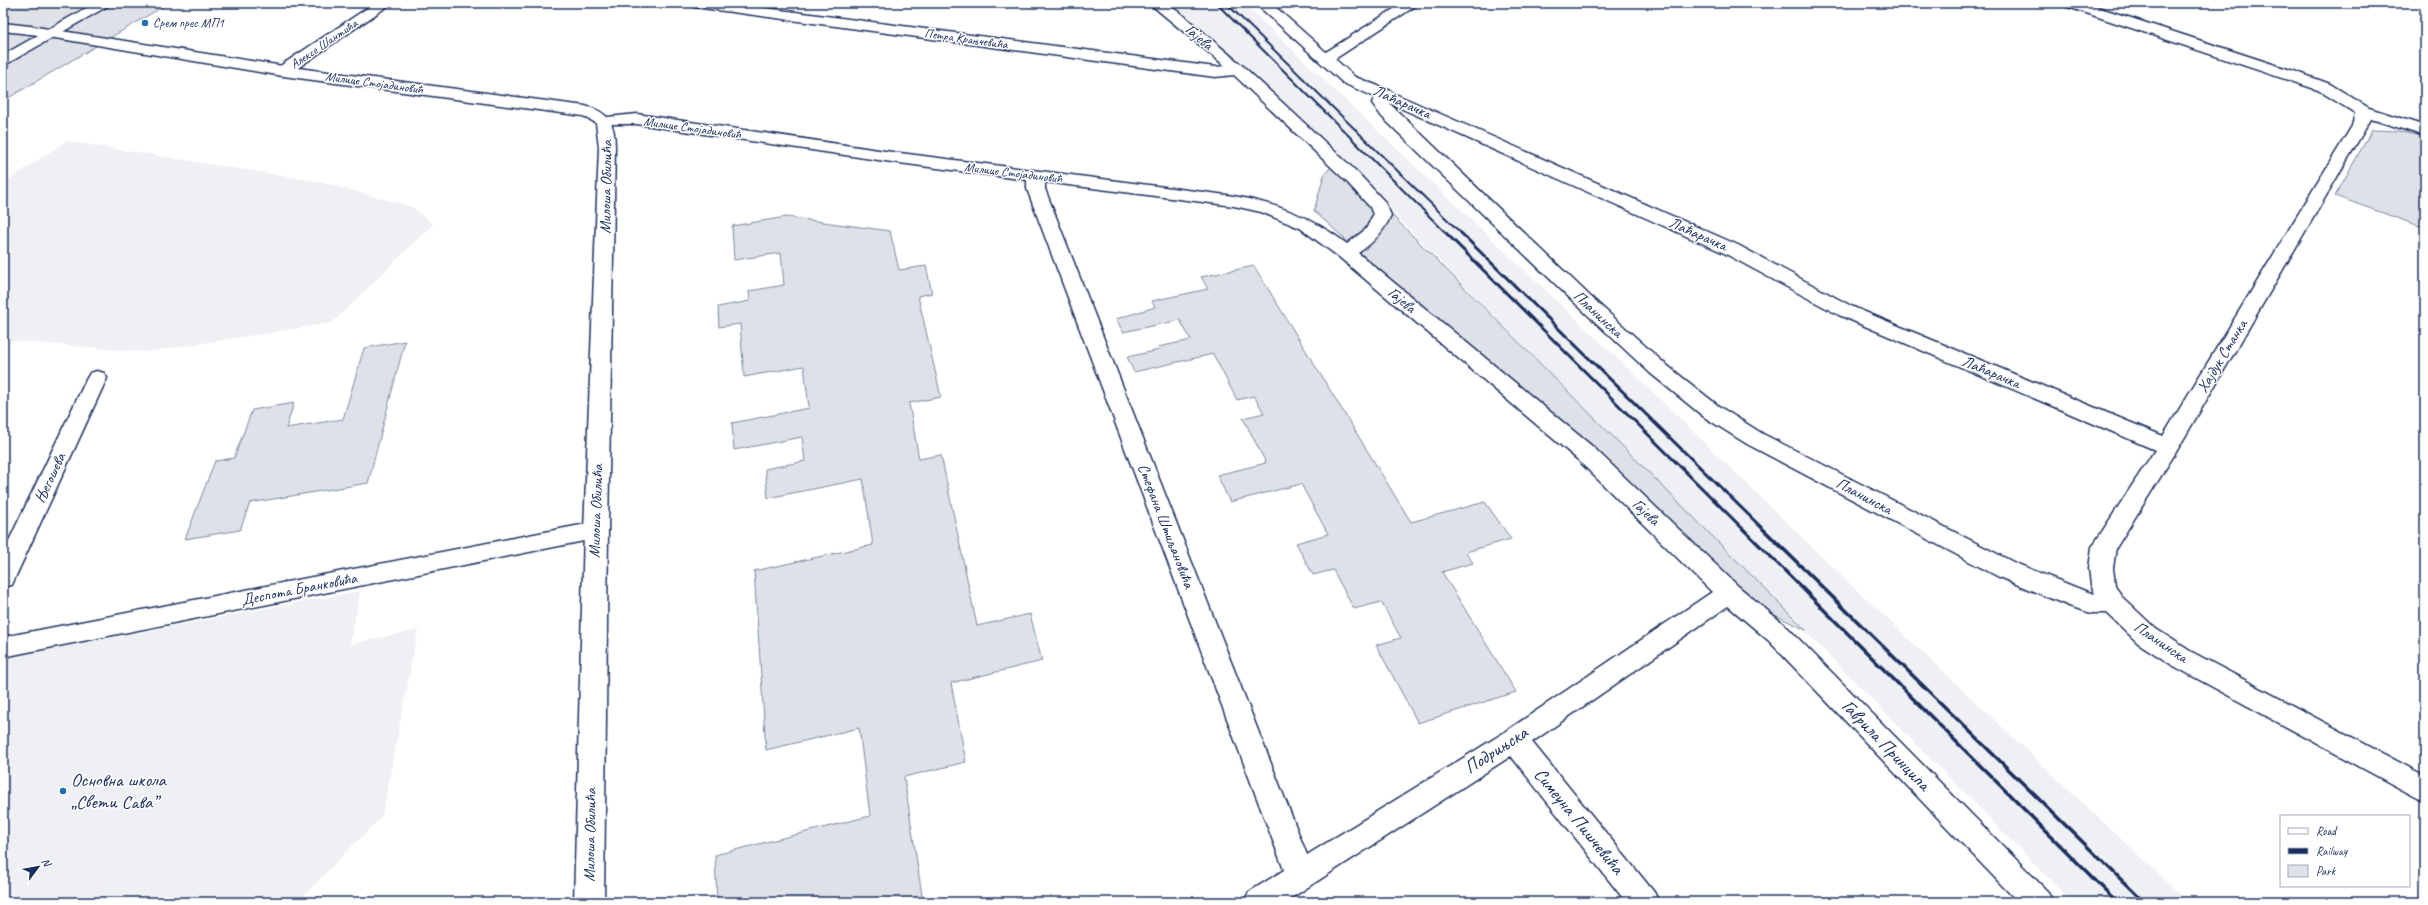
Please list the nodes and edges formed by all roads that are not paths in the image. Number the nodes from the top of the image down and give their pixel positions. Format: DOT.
graph roads {
  1 [pos="81,3"];
  2 [pos="106,3"];
  3 [pos="385,3"];
  4 [pos="694,3"];
  5 [pos="1156,3"];
  6 [pos="1262,3"];
  7 [pos="1413,3"];
  8 [pos="2070,3"];
  9 [pos="728,5"];
  10 [pos="3,27"];
  11 [pos="30,30"];
  12 [pos="52,34"];
  13 [pos="3,45"];
  14 [pos="1326,59"];
  15 [pos="3,61"];
  16 [pos="1238,70"];
  17 [pos="283,71"];
  18 [pos="1385,94"];
  19 [pos="2363,111"];
  20 [pos="604,121"];
  21 [pos="2425,131"];
  22 [pos="1036,176"];
  23 [pos="1346,253"];
  24 [pos="98,378"];
  25 [pos="2168,447"];
  26 [pos="596,531"];
  27 [pos="3,578"];
  28 [pos="1729,592"];
  29 [pos="2112,604"];
  30 [pos="3,647"];
  31 [pos="1514,740"];
  32 [pos="2425,790"];
  33 [pos="1301,876"];
  34 [pos="589,902"];
  35 [pos="1259,902"];
  36 [pos="1644,902"];
  37 [pos="2038,902"];
  1 -- 11 [label="street"];
  2 -- 12 [label="street"];
  3 -- 17 [label="street, Алексе Шантића"];
  4 -- 9 [label="street, Петра Крањчевића"];
  5 -- 16 [label="street, Гајева"];
  6 -- 14 [label="street, Лаћарачка"];
  7 -- 14 [label="street"];
  8 -- 19 [label="street"];
  9 -- 16 [label="street, Петра Крањчевића"];
  10 -- 11 [label="street, Милице Стојадиновић"];
  11 -- 12 [label="street, Милице Стојадиновић"];
  11 -- 13 [label="street"];
  12 -- 15 [label="street"];
  12 -- 17 [label="street, Милице Стојадиновић"];
  14 -- 18 [label="street, Лаћарачка"];
  16 -- 23 [label="street, Гајева"];
  17 -- 20 [label="street, Милице Стојадиновић"];
  18 -- 25 [label="street, Лаћарачка"];
  18 -- 29 [label="street, Планинска"];
  19 -- 21 [label="street"];
  19 -- 25 [label="street, Хајдук Станка"];
  20 -- 22 [label="street, Милице Стојадиновић"];
  20 -- 26 [label="street, Милоша Обилића"];
  22 -- 23 [label="street, Милице Стојадиновић"];
  22 -- 33 [label="street, Стефана Штиљановића"];
  23 -- 28 [label="street, Гајева"];
  24 -- 27 [label="street, Његошева"];
  25 -- 29 [label="street, Хајдук Станка"];
  26 -- 30 [label="street, Деспота Бранковића"];
  26 -- 34 [label="street, Милоша Обилића"];
  28 -- 31 [label="street, Подрињска"];
  28 -- 37 [label="street, Гаврила Принципа"];
  29 -- 32 [label="street, Планинска"];
  31 -- 33 [label="street, Подрињска"];
  31 -- 36 [label="street, Симеуна Пишчевића"];
  33 -- 35 [label="street, Подрињска"];
}
